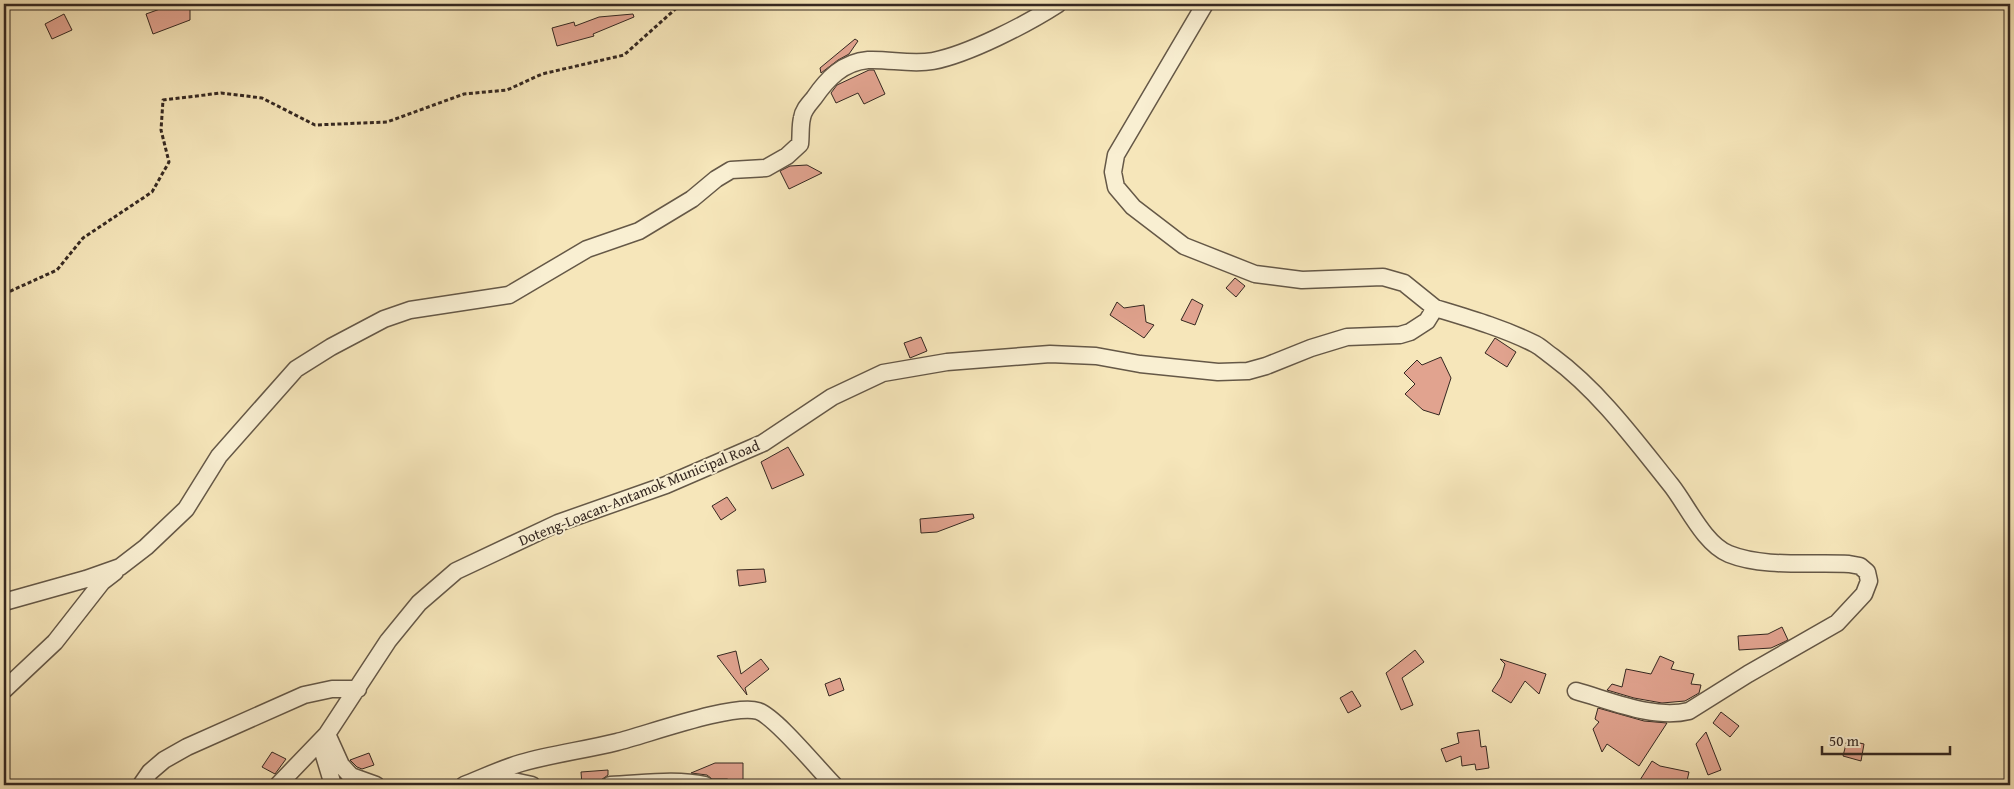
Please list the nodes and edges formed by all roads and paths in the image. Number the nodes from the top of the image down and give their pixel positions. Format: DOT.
graph roads {
  1 [pos="681,4"];
  2 [pos="1058,4"];
  3 [pos="1205,4"];
  4 [pos="4,294"];
  5 [pos="1435,308"];
  6 [pos="120,567"];
  7 [pos="4,602"];
  8 [pos="358,689"];
  9 [pos="4,690"];
  10 [pos="1576,691"];
  11 [pos="324,738"];
  12 [pos="489,776"];
  13 [pos="141,785"];
  14 [pos="278,785"];
  15 [pos="333,785"];
  16 [pos="376,785"];
  17 [pos="464,785"];
  18 [pos="532,785"];
  19 [pos="610,785"];
  20 [pos="705,785"];
  21 [pos="834,785"];
  1 -- 4 [label="path"];
  2 -- 6 [label="street"];
  3 -- 5 [label="street"];
  5 -- 8 [label="street, Doteng-Loacan-Antamok Municipal Road"];
  5 -- 10 [label="street"];
  6 -- 7 [label="street"];
  6 -- 9 [label="street"];
  8 -- 11 [label="street, Doteng-Loacan-Antamok Municipal Road"];
  8 -- 13 [label="street"];
  11 -- 14 [label="street, Doteng-Loacan-Antamok Municipal Road"];
  11 -- 15 [label="street"];
  11 -- 16 [label="street"];
  12 -- 17 [label="street"];
  12 -- 18 [label="street"];
  12 -- 21 [label="street"];
  19 -- 20 [label="street"];
}
